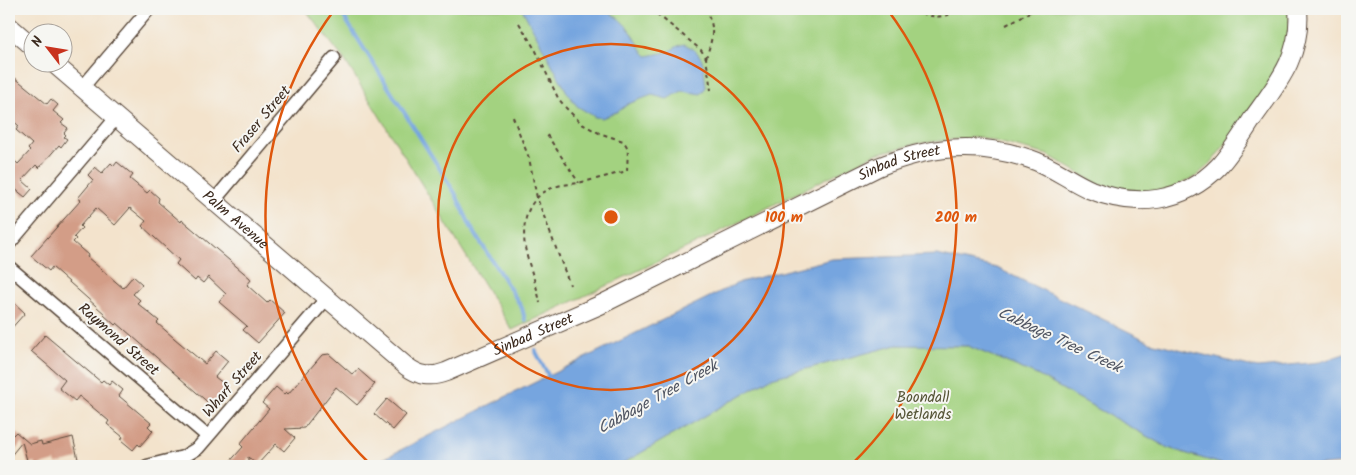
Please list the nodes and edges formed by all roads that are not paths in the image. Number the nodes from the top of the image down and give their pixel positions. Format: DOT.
graph roads {
  1 [pos="149,9"];
  2 [pos="1298,9"];
  3 [pos="9,26"];
  4 [pos="22,37"];
  5 [pos="334,58"];
  6 [pos="64,72"];
  7 [pos="82,88"];
  8 [pos="116,118"];
  9 [pos="213,202"];
  10 [pos="9,244"];
  11 [pos="9,267"];
  12 [pos="326,299"];
  13 [pos="422,375"];
  14 [pos="207,436"];
  15 [pos="147,466"];
  1 -- 7 [label="street"];
  2 -- 13 [label="street, Sinbad Street"];
  3 -- 4 [label="street"];
  5 -- 9 [label="street, Fraser Street"];
  6 -- 7 [label="street, Palm Avenue"];
  7 -- 8 [label="street, Palm Avenue"];
  8 -- 9 [label="street, Palm Avenue"];
  8 -- 10 [label="street"];
  9 -- 12 [label="street, Palm Avenue"];
  11 -- 14 [label="street, Raymond Street"];
  12 -- 13 [label="street, Palm Avenue"];
  12 -- 14 [label="street, Wharf Street"];
  14 -- 15 [label="street, Wharf Street"];
}
